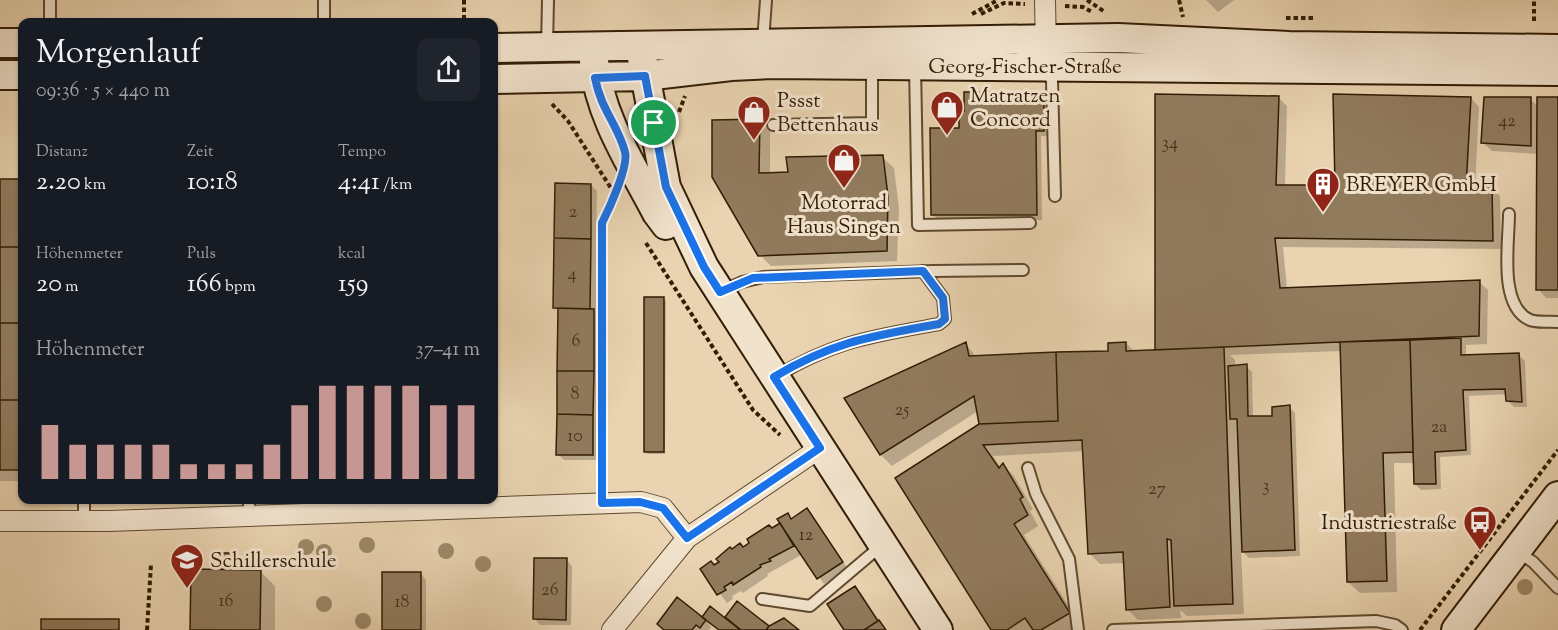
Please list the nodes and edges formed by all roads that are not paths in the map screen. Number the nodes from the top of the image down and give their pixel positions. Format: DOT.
graph roads {
  1 [pos="50,0"];
  2 [pos="324,0"];
  3 [pos="548,0"];
  4 [pos="766,0"];
  5 [pos="1045,0"];
  6 [pos="50,18"];
  7 [pos="324,18"];
  8 [pos="0,43"];
  9 [pos="18,43"];
  10 [pos="640,44"];
  11 [pos="592,46"];
  12 [pos="498,48"];
  13 [pos="547,49"];
  14 [pos="1558,49"];
  15 [pos="764,54"];
  16 [pos="1046,54"];
  17 [pos="872,65"];
  18 [pos="915,65"];
  19 [pos="1558,71"];
  20 [pos="0,75"];
  21 [pos="18,75"];
  22 [pos="645,76"];
  23 [pos="595,78"];
  24 [pos="498,79"];
  25 [pos="773,125"];
  26 [pos="1055,196"];
  27 [pos="1509,214"];
  28 [pos="1030,223"];
  29 [pos="704,267"];
  30 [pos="1023,270"];
  31 [pos="923,271"];
  32 [pos="720,292"];
  33 [pos="1558,322"];
  34 [pos="774,377"];
  35 [pos="812,453"];
  36 [pos="1028,468"];
  37 [pos="1558,496"];
  38 [pos="84,504"];
  39 [pos="249,508"];
  40 [pos="0,521"];
  41 [pos="84,521"];
  42 [pos="687,538"];
  43 [pos="883,545"];
  44 [pos="1516,550"];
  45 [pos="1558,588"];
  46 [pos="762,599"];
  47 [pos="612,630"];
  48 [pos="938,630"];
  49 [pos="1078,630"];
  50 [pos="1113,630"];
  51 [pos="1402,630"];
  52 [pos="1456,630"];
  1 -- 6 [label="lane"];
  2 -- 7 [label="lane"];
  3 -- 13 [label="lane"];
  4 -- 15 [label="lane"];
  5 -- 16 [label="street"];
  8 -- 9 [label="main road"];
  10 -- 11 [label="main road, Georg-Fischer-Straße"];
  10 -- 15 [label="main road, Georg-Fischer-Straße"];
  10 -- 22 [label="main road"];
  11 -- 13 [label="main road, Georg-Fischer-Straße"];
  11 -- 23 [label="main road"];
  12 -- 13 [label="main road, Georg-Fischer-Straße"];
  14 -- 16 [label="main road, Georg-Fischer-Straße"];
  15 -- 16 [label="main road, Georg-Fischer-Straße"];
  15 -- 17 [label="main road, Georg-Fischer-Straße"];
  15 -- 22 [label="main road, Georg-Fischer-Straße"];
  16 -- 18 [label="main road, Georg-Fischer-Straße"];
  16 -- 19 [label="main road, Georg-Fischer-Straße"];
  16 -- 26 [label="lane"];
  17 -- 18 [label="main road, Georg-Fischer-Straße"];
  17 -- 25 [label="lane"];
  18 -- 28 [label="lane"];
  20 -- 21 [label="main road"];
  22 -- 23 [label="main road, Georg-Fischer-Straße"];
  22 -- 29 [label="main road"];
  23 -- 24 [label="main road, Georg-Fischer-Straße"];
  23 -- 29 [label="main road"];
  27 -- 33 [label="lane"];
  29 -- 32 [label="main road"];
  30 -- 31 [label="lane"];
  31 -- 32 [label="lane"];
  31 -- 34 [label="lane"];
  32 -- 34 [label="main road"];
  34 -- 35 [label="main road"];
  35 -- 42 [label="street"];
  35 -- 43 [label="main road"];
  36 -- 49 [label="lane"];
  37 -- 44 [label="main road"];
  38 -- 41 [label="lane"];
  39 -- 41 [label="street"];
  39 -- 42 [label="street"];
  40 -- 41 [label="street"];
  42 -- 47 [label="street"];
  43 -- 46 [label="lane"];
  43 -- 48 [label="main road"];
  44 -- 45 [label="lane"];
  44 -- 52 [label="main road"];
  50 -- 51 [label="lane"];
}
